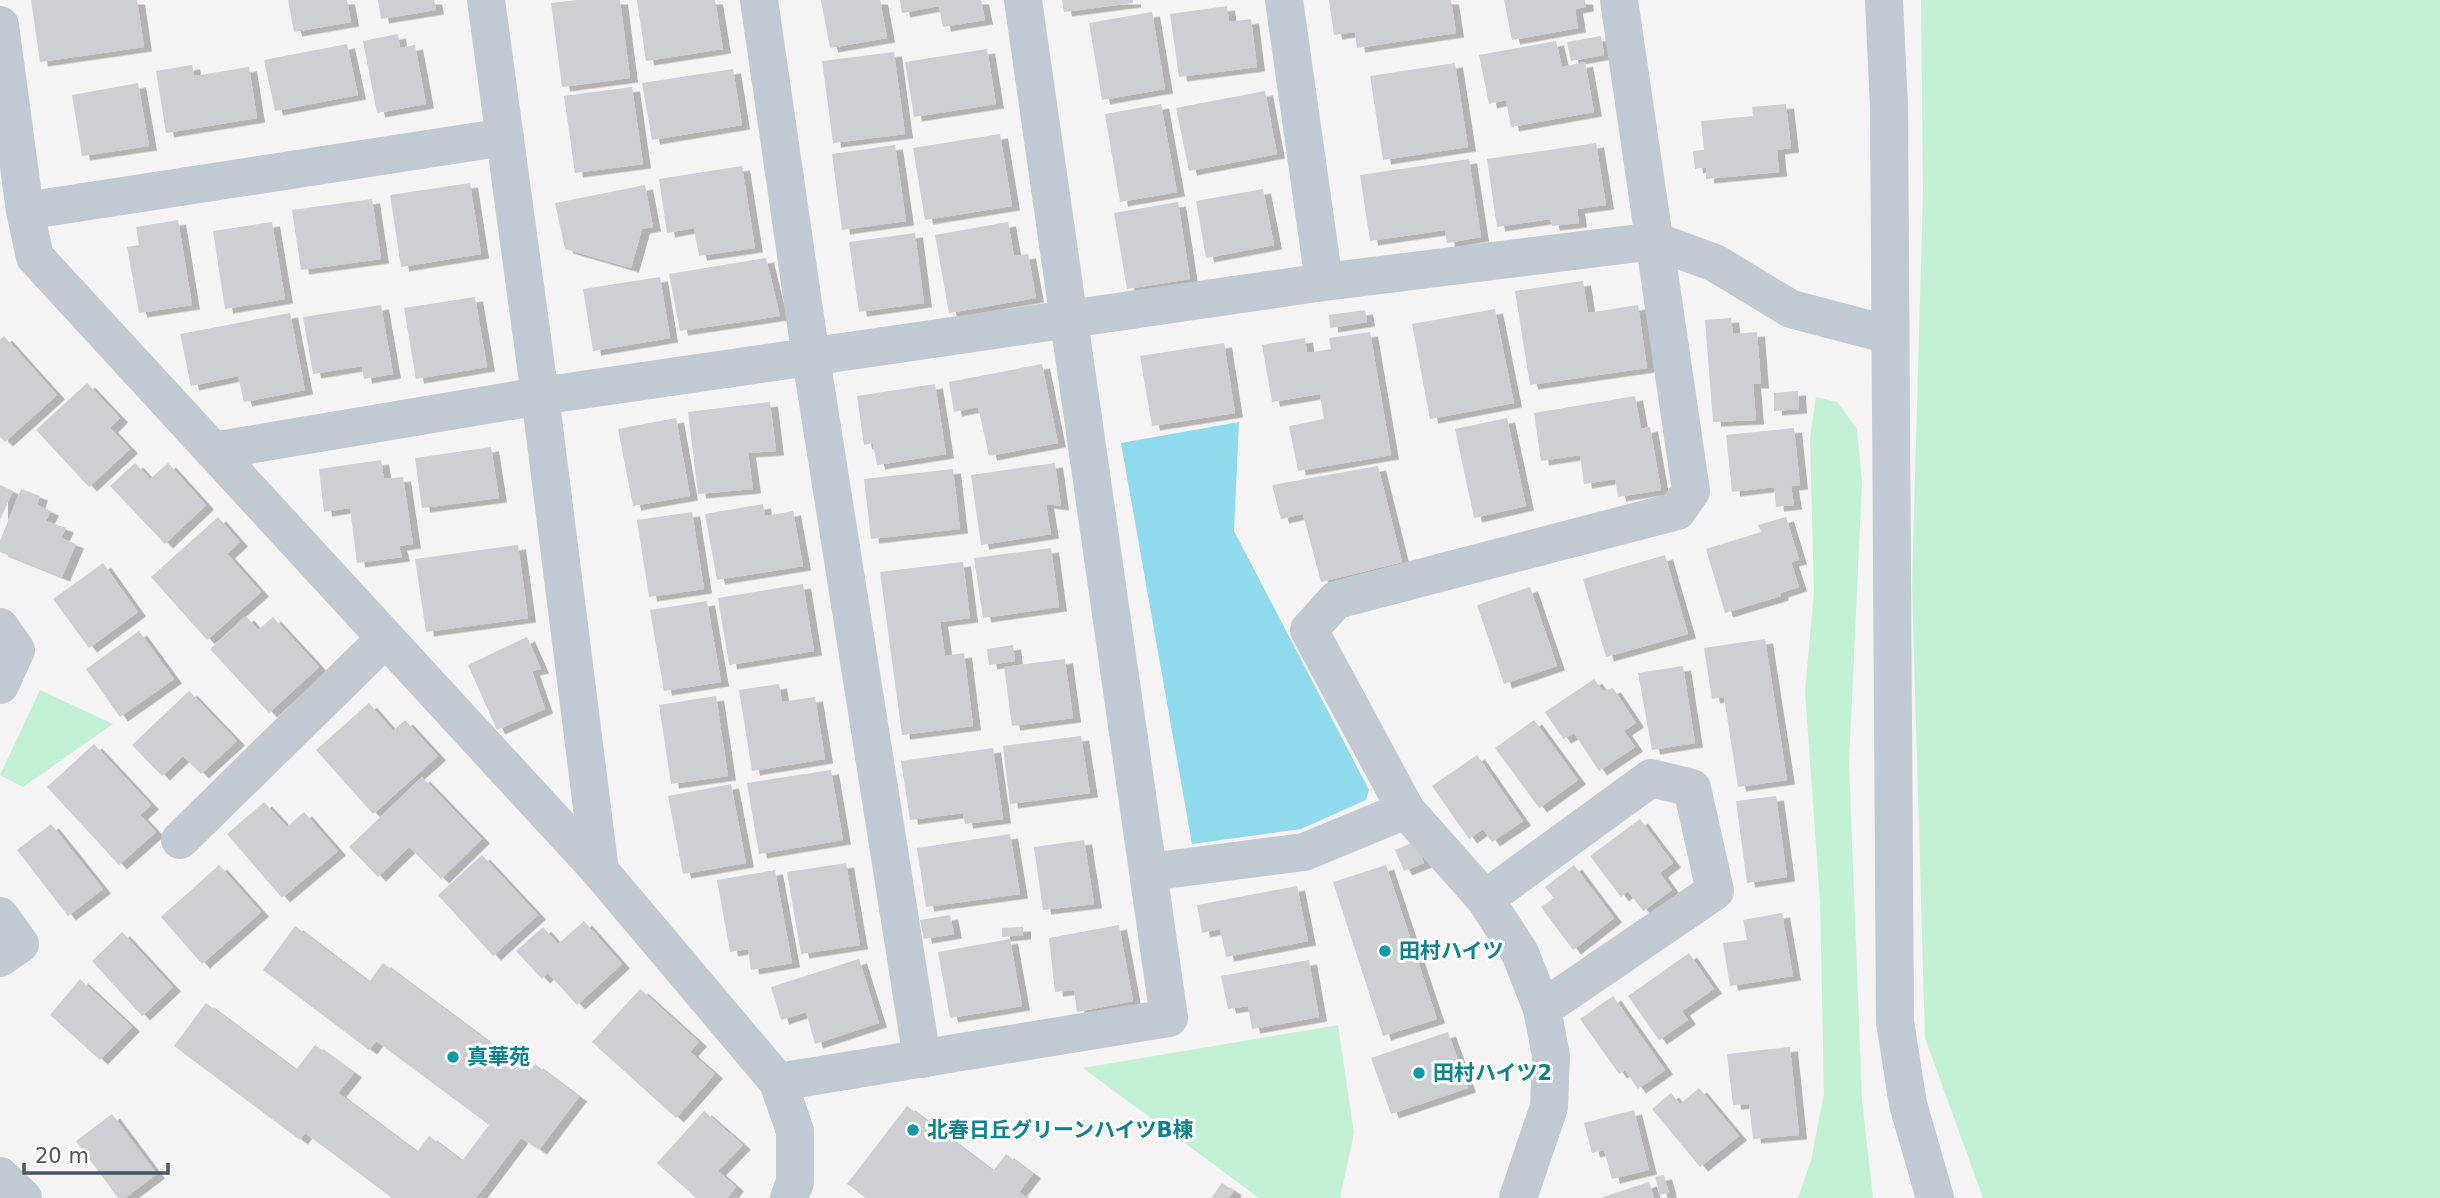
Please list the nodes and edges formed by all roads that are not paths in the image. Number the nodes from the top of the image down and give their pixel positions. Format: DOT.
graph roads {
  1 [pos="486,0"];
  2 [pos="759,0"];
  3 [pos="1023,0"];
  4 [pos="1284,0"];
  5 [pos="1619,0"];
  6 [pos="1884,0"];
  7 [pos="0,24"];
  8 [pos="505,137"];
  9 [pos="25,211"];
  10 [pos="1655,241"];
  11 [pos="1324,282"];
  12 [pos="1070,321"];
  13 [pos="1890,335"];
  14 [pos="811,358"];
  15 [pos="540,396"];
  16 [pos="213,451"];
  17 [pos="0,627"];
  18 [pos="386,638"];
  19 [pos="0,685"];
  20 [pos="1406,810"];
  21 [pos="180,840"];
  22 [pos="600,871"];
  23 [pos="1149,873"];
  24 [pos="1485,899"];
  25 [pos="0,916"];
  26 [pos="0,958"];
  27 [pos="1542,1009"];
  28 [pos="922,1059"];
  29 [pos="778,1082"];
  30 [pos="0,1176"];
  31 [pos="23,1198"];
  32 [pos="789,1198"];
  33 [pos="1518,1198"];
  34 [pos="1935,1198"];
  1 -- 8 [label="street"];
  2 -- 14 [label="street"];
  3 -- 12 [label="street"];
  4 -- 11 [label="street"];
  5 -- 10 [label="street"];
  6 -- 13 [label="street"];
  7 -- 9 [label="street"];
  8 -- 9 [label="street"];
  8 -- 15 [label="street"];
  9 -- 16 [label="street"];
  10 -- 11 [label="street"];
  10 -- 13 [label="street"];
  10 -- 20 [label="street"];
  11 -- 12 [label="street"];
  12 -- 14 [label="street"];
  12 -- 23 [label="street"];
  13 -- 34 [label="street"];
  14 -- 15 [label="street"];
  14 -- 28 [label="street"];
  15 -- 16 [label="street"];
  15 -- 22 [label="street"];
  16 -- 18 [label="street"];
  17 -- 19 [label="street"];
  18 -- 21 [label="street"];
  18 -- 22 [label="street"];
  20 -- 23 [label="street"];
  20 -- 24 [label="street"];
  22 -- 29 [label="street"];
  23 -- 28 [label="street"];
  24 -- 27 [label="street"];
  24 -- 27 [label="street"];
  25 -- 26 [label="street"];
  27 -- 33 [label="street"];
  28 -- 29 [label="street"];
  29 -- 32 [label="street"];
  30 -- 31 [label="street"];
}
